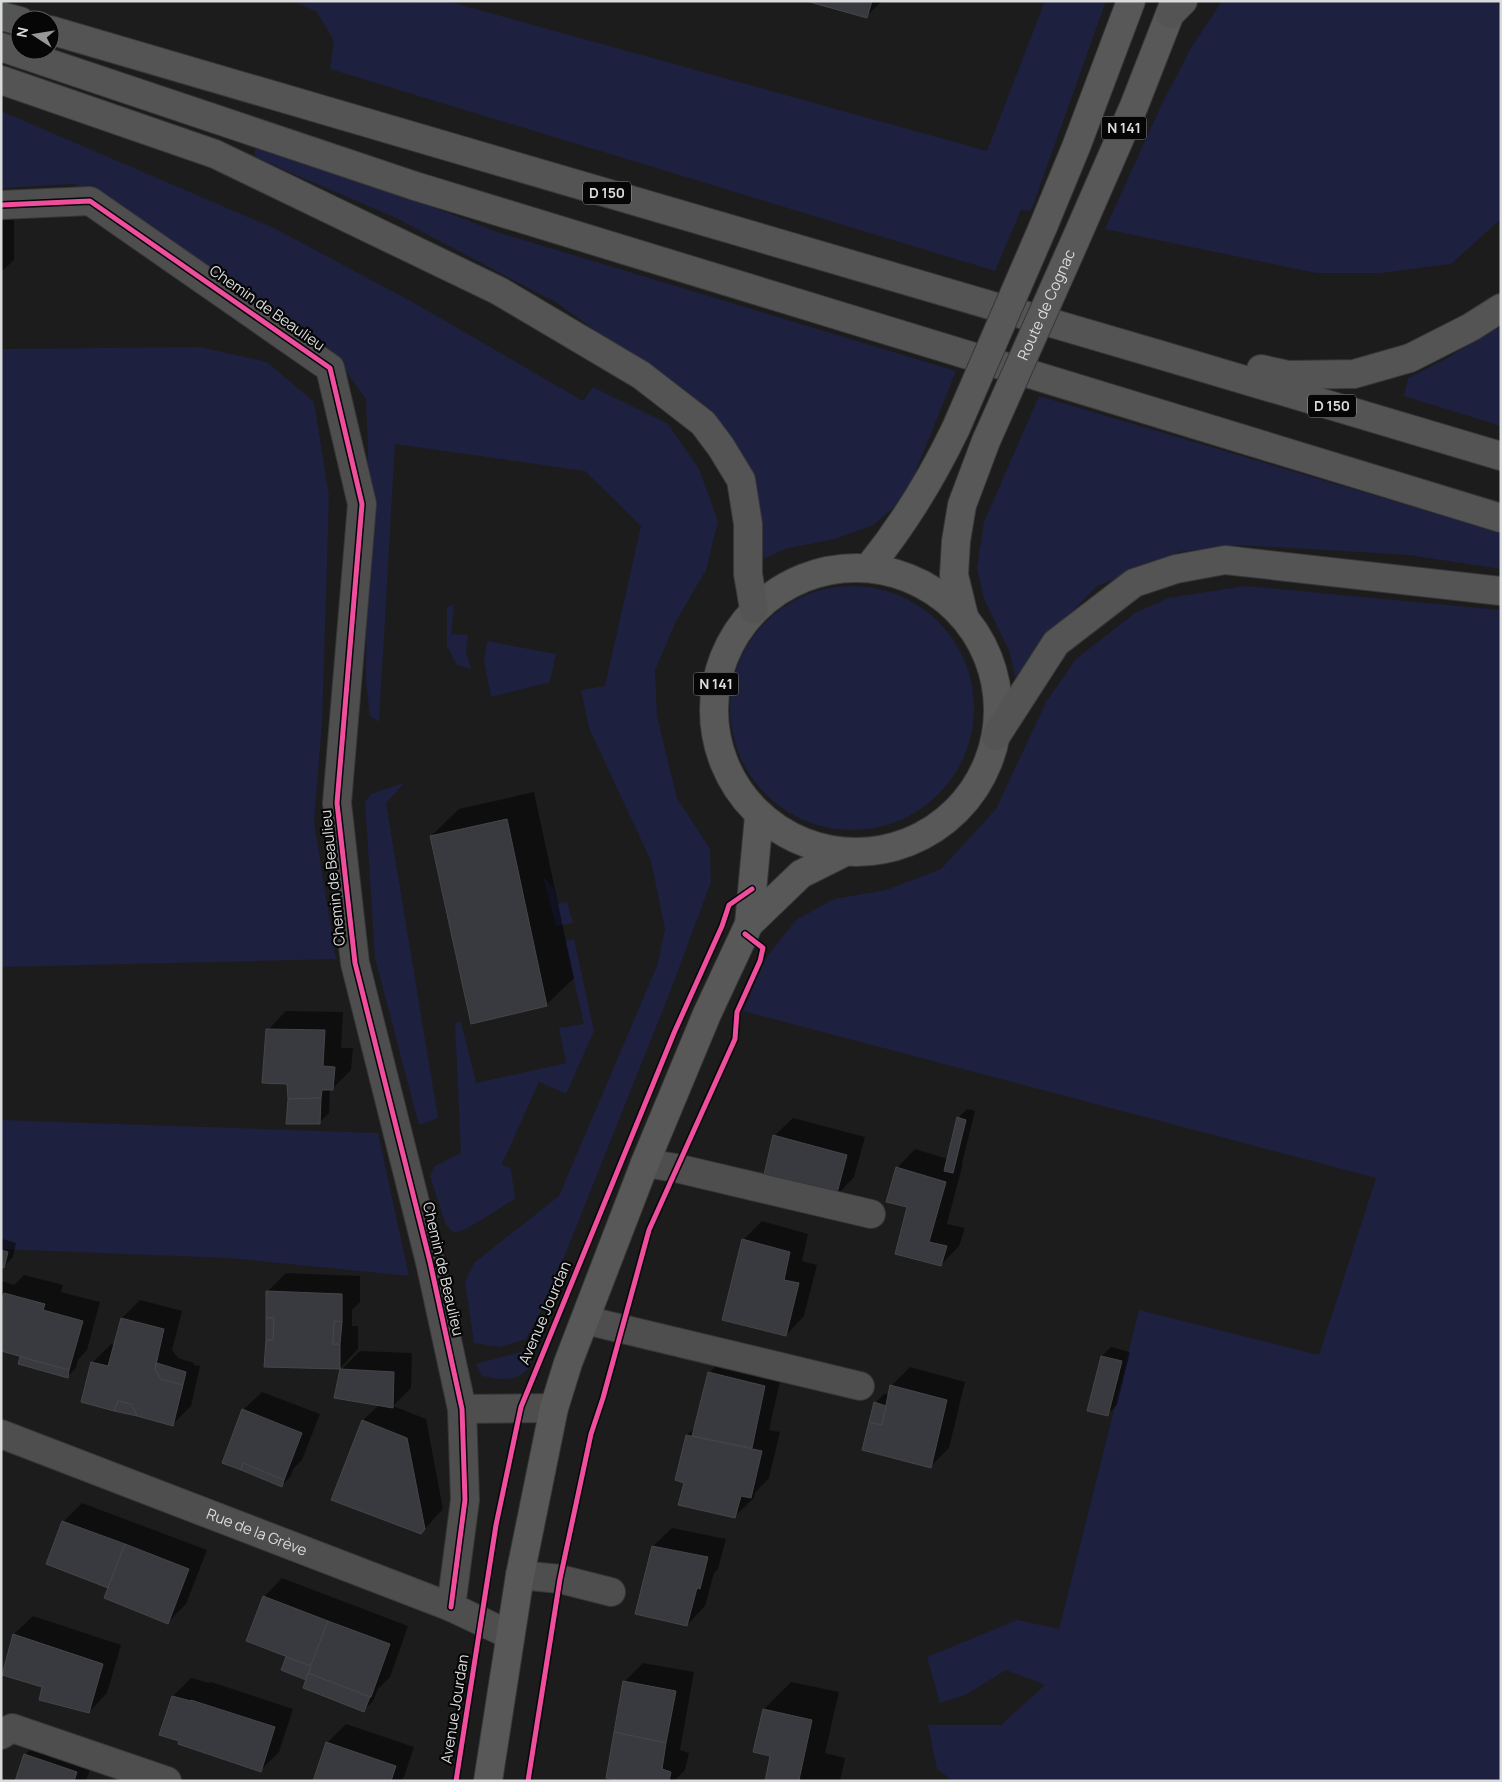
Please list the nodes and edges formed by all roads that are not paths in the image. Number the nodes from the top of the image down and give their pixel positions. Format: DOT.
graph roads {
  1 [pos="1131,1"];
  2 [pos="1176,6"];
  3 [pos="60,33"];
  4 [pos="1,47"];
  5 [pos="1,80"];
  6 [pos="1,205"];
  7 [pos="1501,308"];
  8 [pos="1164,356"];
  9 [pos="1501,456"];
  10 [pos="1501,518"];
  11 [pos="869,567"];
  12 [pos="1501,591"];
  13 [pos="754,609"];
  14 [pos="964,616"];
  15 [pos="996,736"];
  16 [pos="759,816"];
  17 [pos="845,852"];
  18 [pos="749,924"];
  19 [pos="645,1163"];
  20 [pos="872,1214"];
  21 [pos="585,1320"];
  22 [pos="860,1386"];
  23 [pos="554,1408"];
  24 [pos="462,1409"];
  25 [pos="1,1434"];
  26 [pos="520,1575"];
  27 [pos="611,1592"];
  28 [pos="451,1607"];
  29 [pos="510,1635"];
  30 [pos="1,1735"];
  31 [pos="167,1781"];
  32 [pos="488,1781"];
  1 -- 11 [label="main road, N 141, bridge"];
  2 -- 14 [label="main road, Route de Cognac / N 141, bridge"];
  3 -- 8 [label="highway, D 150"];
  4 -- 10 [label="highway"];
  5 -- 13 [label="highway"];
  6 -- 24 [label="street, Chemin de Beaulieu"];
  7 -- 8 [label="highway"];
  8 -- 9 [label="highway, D 150"];
  11 -- 13 [label="main road, N 141"];
  11 -- 14 [label="main road, N 141"];
  12 -- 15 [label="highway"];
  13 -- 16 [label="main road, N 141"];
  14 -- 15 [label="main road, N 141"];
  15 -- 17 [label="main road, N 141"];
  16 -- 17 [label="main road, N 141"];
  16 -- 18 [label="main road"];
  17 -- 18 [label="main road"];
  18 -- 19 [label="main road"];
  19 -- 20 [label="street"];
  19 -- 21 [label="main road"];
  21 -- 22 [label="street"];
  21 -- 23 [label="main road"];
  23 -- 24 [label="street"];
  23 -- 26 [label="main road"];
  24 -- 28 [label="street, Chemin de Beaulieu"];
  25 -- 28 [label="street, Rue de la Grève"];
  26 -- 27 [label="street"];
  26 -- 29 [label="main road"];
  28 -- 29 [label="street, Rue de la Grève"];
  29 -- 32 [label="main road"];
  30 -- 31 [label="street"];
}
